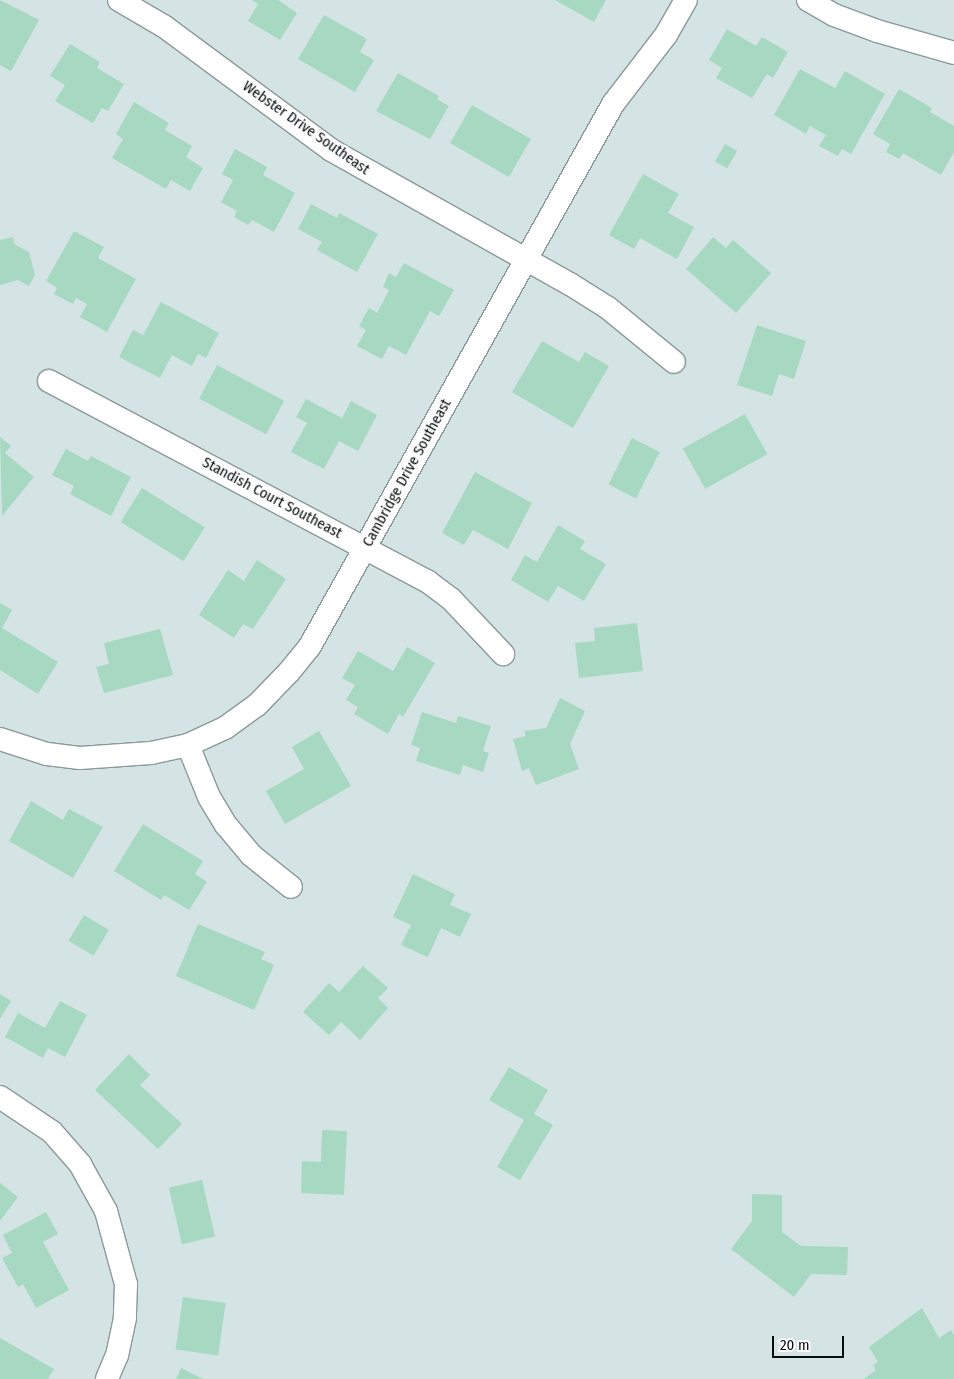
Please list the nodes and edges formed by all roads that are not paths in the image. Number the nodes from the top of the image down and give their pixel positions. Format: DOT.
graph roads {
  1 [pos="119,0"];
  2 [pos="686,0"];
  3 [pos="808,0"];
  4 [pos="954,53"];
  5 [pos="526,261"];
  6 [pos="674,362"];
  7 [pos="49,380"];
  8 [pos="366,548"];
  9 [pos="503,654"];
  10 [pos="0,739"];
  11 [pos="188,745"];
  12 [pos="291,887"];
  13 [pos="0,1097"];
  14 [pos="107,1379"];
  1 -- 5 [label="street, Webster Drive Southeast"];
  2 -- 5 [label="street, Cambridge Drive Southeast"];
  3 -- 4 [label="street"];
  5 -- 6 [label="street, Webster Drive Southeast"];
  5 -- 8 [label="street, Cambridge Drive Southeast"];
  7 -- 8 [label="street, Standish Court Southeast"];
  8 -- 9 [label="street, Standish Court Southeast"];
  8 -- 11 [label="street, Cambridge Drive Southeast"];
  10 -- 11 [label="street, Cambridge Drive Southeast"];
  11 -- 12 [label="street"];
  13 -- 14 [label="street"];
}
